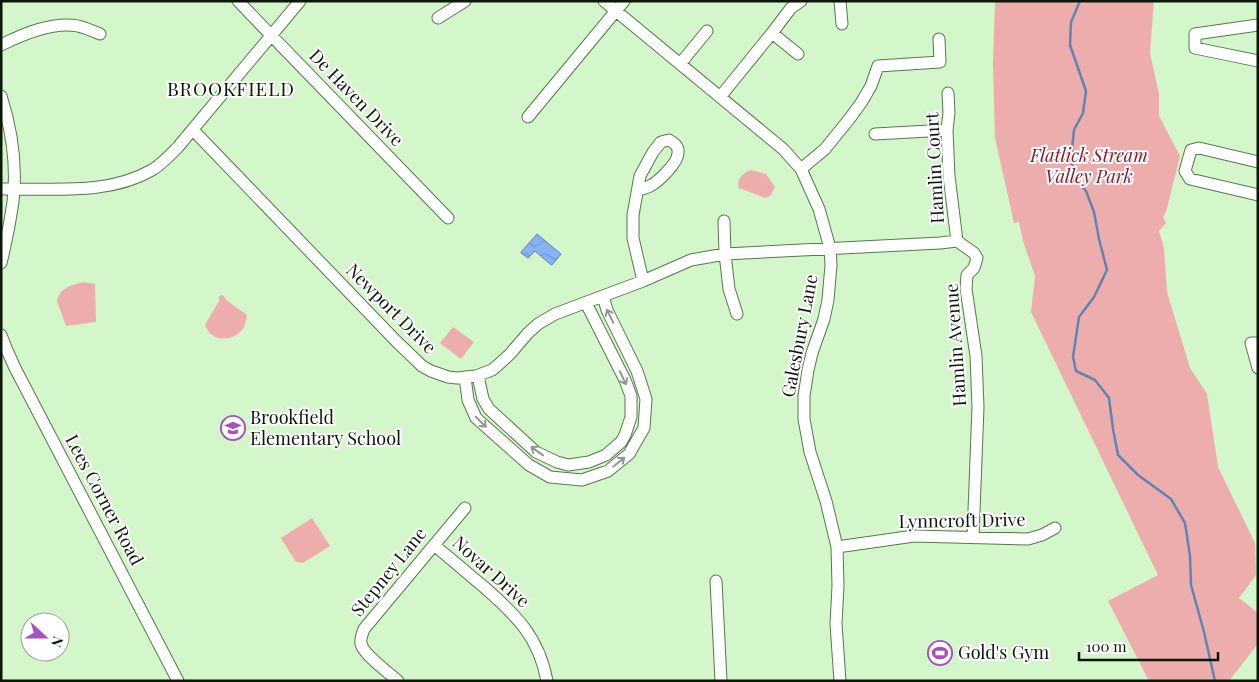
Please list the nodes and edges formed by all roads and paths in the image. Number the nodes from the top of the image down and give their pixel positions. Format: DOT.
graph roads {
  1 [pos="238,1"];
  2 [pos="300,1"];
  3 [pos="465,1"];
  4 [pos="604,1"];
  5 [pos="624,1"];
  6 [pos="801,1"];
  7 [pos="840,1"];
  8 [pos="786,5"];
  9 [pos="616,12"];
  10 [pos="438,18"];
  11 [pos="842,24"];
  12 [pos="1258,25"];
  13 [pos="707,31"];
  14 [pos="100,34"];
  15 [pos="772,34"];
  16 [pos="271,36"];
  17 [pos="939,39"];
  18 [pos="1,45"];
  19 [pos="798,54"];
  20 [pos="1258,61"];
  21 [pos="680,64"];
  22 [pos="948,93"];
  23 [pos="1,96"];
  24 [pos="720,97"];
  25 [pos="528,117"];
  26 [pos="193,130"];
  27 [pos="947,130"];
  28 [pos="875,134"];
  29 [pos="1258,162"];
  30 [pos="801,169"];
  31 [pos="1,189"];
  32 [pos="14,189"];
  33 [pos="638,190"];
  34 [pos="1258,195"];
  35 [pos="448,218"];
  36 [pos="724,221"];
  37 [pos="957,241"];
  38 [pos="830,248"];
  39 [pos="725,254"];
  40 [pos="1,263"];
  41 [pos="643,281"];
  42 [pos="603,296"];
  43 [pos="586,303"];
  44 [pos="737,314"];
  45 [pos="1,335"];
  46 [pos="1258,343"];
  47 [pos="1258,368"];
  48 [pos="478,376"];
  49 [pos="465,377"];
  50 [pos="465,508"];
  51 [pos="1055,528"];
  52 [pos="973,537"];
  53 [pos="434,545"];
  54 [pos="837,547"];
  55 [pos="716,581"];
  56 [pos="178,681"];
  57 [pos="398,681"];
  58 [pos="547,681"];
  59 [pos="721,681"];
  60 [pos="840,681"];
  1 -- 16 [label="street, De Haven Drive"];
  2 -- 16 [label="street"];
  3 -- 10 [label="street"];
  4 -- 9 [label="street, Galesbury Lane"];
  5 -- 9 [label="street"];
  6 -- 8 [label="street"];
  7 -- 11 [label="street"];
  8 -- 15 [label="street"];
  9 -- 21 [label="street, Galesbury Lane"];
  9 -- 25 [label="street"];
  12 -- 20 [label="street"];
  13 -- 21 [label="street"];
  14 -- 18 [label="street"];
  15 -- 19 [label="street"];
  15 -- 24 [label="street"];
  16 -- 26 [label="street"];
  16 -- 35 [label="street, De Haven Drive"];
  17 -- 30 [label="street"];
  21 -- 24 [label="street, Galesbury Lane"];
  22 -- 27 [label="street, Hamlin Court"];
  23 -- 32 [label="street"];
  24 -- 30 [label="street, Galesbury Lane"];
  26 -- 32 [label="street"];
  26 -- 49 [label="street, Newport Drive"];
  27 -- 28 [label="street"];
  27 -- 37 [label="street, Hamlin Court"];
  29 -- 34 [label="street"];
  30 -- 38 [label="street, Galesbury Lane"];
  31 -- 32 [label="street"];
  32 -- 40 [label="street"];
  33 -- 41 [label="street"];
  36 -- 39 [label="street"];
  37 -- 38 [label="street, Newport Drive"];
  37 -- 52 [label="street, Hamlin Avenue"];
  38 -- 39 [label="street, Newport Drive"];
  38 -- 54 [label="street, Galesbury Lane"];
  39 -- 41 [label="street, Newport Drive"];
  39 -- 44 [label="street"];
  41 -- 42 [label="street, Newport Drive"];
  42 -- 43 [label="street, Newport Drive"];
  49 -- 42 [label="street, one-way"];
  43 -- 48 [label="street, Newport Drive"];
  43 -- 48 [label="street, one-way"];
  45 -- 56 [label="street, Lees Corner Road"];
  46 -- 47 [label="street"];
  48 -- 49 [label="street, Newport Drive"];
  50 -- 53 [label="street, Stepney Lane"];
  51 -- 52 [label="street, Lynncroft Drive"];
  52 -- 54 [label="street, Lynncroft Drive"];
  53 -- 57 [label="street, Stepney Lane"];
  53 -- 58 [label="street, Novar Drive"];
  54 -- 60 [label="street, Galesbury Lane"];
  55 -- 59 [label="street"];
}
